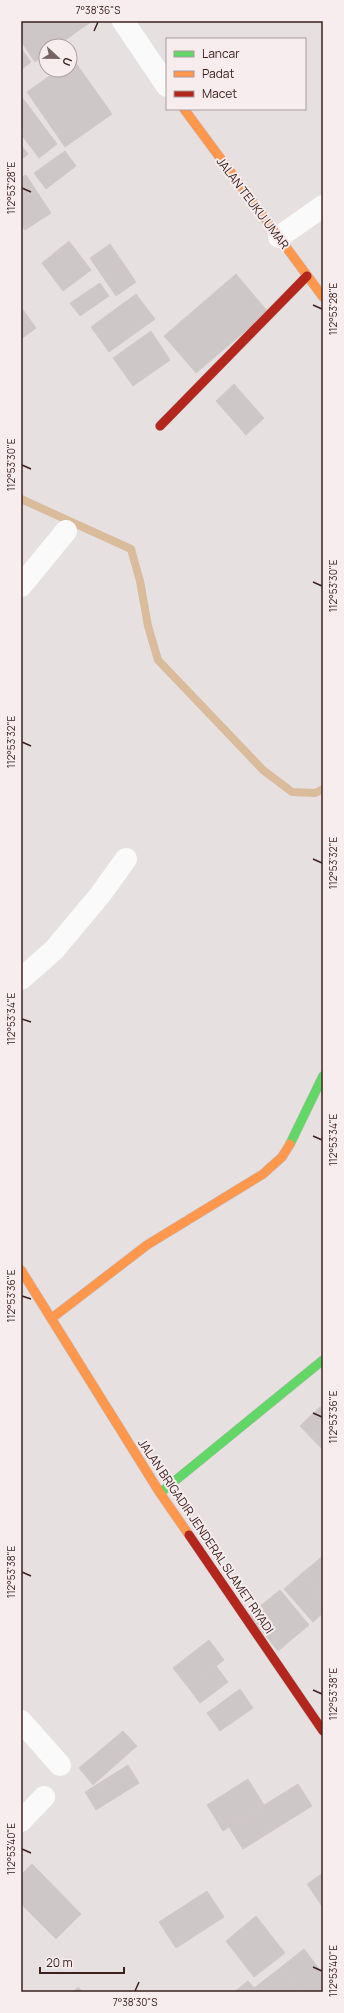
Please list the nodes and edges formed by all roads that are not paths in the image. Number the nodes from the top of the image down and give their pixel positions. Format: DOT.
graph roads {
  1 [pos="123,21"];
  2 [pos="166,85"];
  3 [pos="185,110"];
  4 [pos="323,206"];
  5 [pos="279,237"];
  6 [pos="307,276"];
  7 [pos="323,297"];
  8 [pos="160,426"];
  9 [pos="66,531"];
  10 [pos="21,586"];
  11 [pos="126,858"];
  12 [pos="21,979"];
  13 [pos="323,1076"];
  14 [pos="21,1270"];
  15 [pos="52,1318"];
  16 [pos="323,1360"];
  17 [pos="160,1493"];
  18 [pos="21,1721"];
  19 [pos="323,1731"];
  20 [pos="60,1765"];
  21 [pos="44,1797"];
  22 [pos="21,1821"];
  1 -- 2 [label="street"];
  3 -- 5 [label="street, JALAN TEUKU UMAR"];
  4 -- 5 [label="street"];
  5 -- 6 [label="street, JALAN TEUKU UMAR"];
  6 -- 7 [label="street, JALAN TEUKU UMAR"];
  6 -- 8 [label="street"];
  9 -- 10 [label="street"];
  11 -- 12 [label="street"];
  13 -- 15 [label="street"];
  14 -- 15 [label="street, JALAN BRIGADIR JENDERAL SLAMET RIYADI"];
  15 -- 17 [label="street, JALAN BRIGADIR JENDERAL SLAMET RIYADI"];
  16 -- 17 [label="street"];
  17 -- 19 [label="street, JALAN BRIGADIR JENDERAL SLAMET RIYADI"];
  18 -- 20 [label="street"];
  21 -- 22 [label="street"];
}
